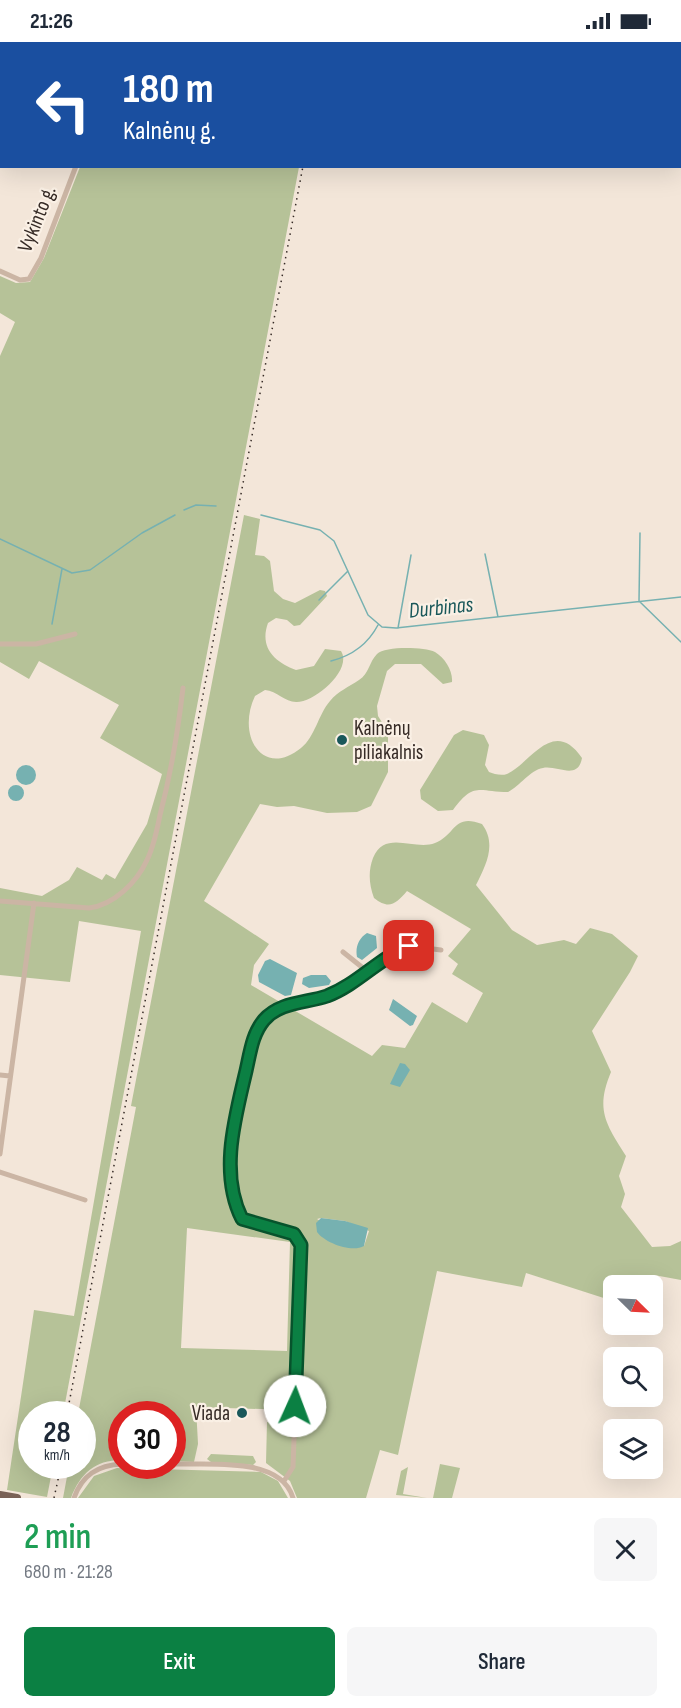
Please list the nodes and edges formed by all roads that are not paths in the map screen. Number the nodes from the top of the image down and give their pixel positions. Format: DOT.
graph roads {
  1 [pos="75,168"];
  2 [pos="0,271"];
  3 [pos="75,634"];
  4 [pos="0,644"];
  5 [pos="183,688"];
  6 [pos="0,901"];
  7 [pos="34,903"];
  8 [pos="441,950"];
  9 [pos="343,952"];
  10 [pos="368,972"];
  11 [pos="0,1075"];
  12 [pos="10,1076"];
  13 [pos="0,1154"];
  14 [pos="0,1172"];
  15 [pos="85,1200"];
  16 [pos="186,1465"];
  17 [pos="108,1467"];
  18 [pos="284,1481"];
  19 [pos="0,1495"];
  20 [pos="17,1498"];
  21 [pos="74,1498"];
  22 [pos="293,1498"];
  1 -- 2 [label="street, Vykinto g."];
  3 -- 4 [label="street"];
  5 -- 7 [label="street"];
  6 -- 7 [label="street"];
  7 -- 12 [label="street"];
  8 -- 10 [label="street"];
  9 -- 10 [label="street"];
  10 -- 18 [label="street"];
  11 -- 12 [label="street"];
  12 -- 13 [label="street"];
  14 -- 15 [label="street"];
  16 -- 18 [label="street"];
  17 -- 21 [label="street"];
  18 -- 22 [label="street"];
  19 -- 20 [label="main road"];
}
